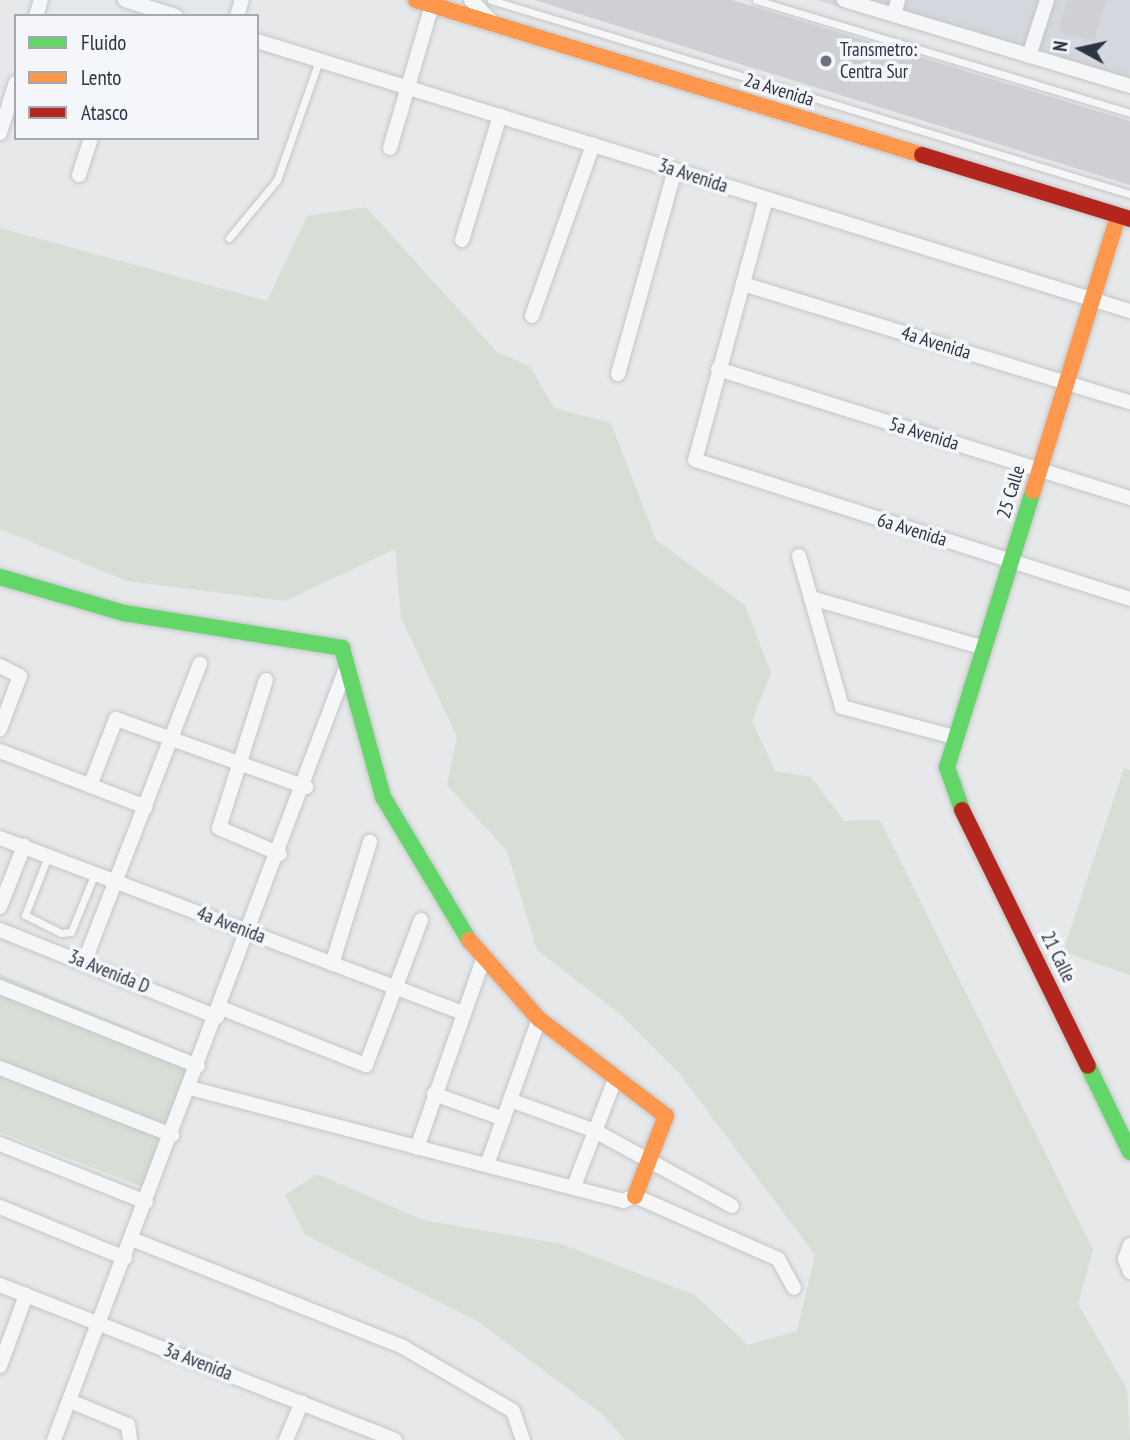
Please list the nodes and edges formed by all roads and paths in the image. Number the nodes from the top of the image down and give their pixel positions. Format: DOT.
graph roads {
  1 [pos="416,0"];
  2 [pos="471,0"];
  3 [pos="491,0"];
  4 [pos="757,0"];
  5 [pos="844,0"];
  6 [pos="898,0"];
  7 [pos="1047,0"];
  8 [pos="130,5"];
  9 [pos="432,5"];
  10 [pos="168,14"];
  11 [pos="894,15"];
  12 [pos="494,24"];
  13 [pos="259,42"];
  14 [pos="1029,55"];
  15 [pos="320,60"];
  16 [pos="1129,80"];
  17 [pos="407,87"];
  18 [pos="14,88"];
  19 [pos="1130,113"];
  20 [pos="500,116"];
  21 [pos="0,133"];
  22 [pos="90,140"];
  23 [pos="593,145"];
  24 [pos="390,148"];
  25 [pos="674,170"];
  26 [pos="79,175"];
  27 [pos="1130,194"];
  28 [pos="766,199"];
  29 [pos="1124,218"];
  30 [pos="229,238"];
  31 [pos="462,240"];
  32 [pos="743,284"];
  33 [pos="1094,299"];
  34 [pos="1130,310"];
  35 [pos="532,316"];
  36 [pos="718,369"];
  37 [pos="618,374"];
  38 [pos="1067,383"];
  39 [pos="1130,402"];
  40 [pos="1040,470"];
  41 [pos="1130,498"];
  42 [pos="799,556"];
  43 [pos="1011,561"];
  44 [pos="0,577"];
  45 [pos="811,598"];
  46 [pos="1130,599"];
  47 [pos="981,647"];
  48 [pos="200,663"];
  49 [pos="348,663"];
  50 [pos="0,666"];
  51 [pos="267,680"];
  52 [pos="0,729"];
  53 [pos="954,737"];
  54 [pos="172,738"];
  55 [pos="0,751"];
  56 [pos="238,763"];
  57 [pos="948,781"];
  58 [pos="90,786"];
  59 [pos="306,787"];
  60 [pos="146,807"];
  61 [pos="0,838"];
  62 [pos="370,842"];
  63 [pos="24,846"];
  64 [pos="280,854"];
  65 [pos="48,855"];
  66 [pos="95,873"];
  67 [pos="117,881"];
  68 [pos="0,906"];
  69 [pos="421,920"];
  70 [pos="0,930"];
  71 [pos="251,933"];
  72 [pos="85,960"];
  73 [pos="482,962"];
  74 [pos="332,964"];
  75 [pos="0,987"];
  76 [pos="396,989"];
  77 [pos="219,1012"];
  78 [pos="463,1013"];
  79 [pos="539,1019"];
  80 [pos="198,1066"];
  81 [pos="0,1068"];
  82 [pos="615,1079"];
  83 [pos="190,1088"];
  84 [pos="434,1094"];
  85 [pos="510,1100"];
  86 [pos="503,1119"];
  87 [pos="595,1131"];
  88 [pos="172,1135"];
  89 [pos="0,1144"];
  90 [pos="416,1148"];
  91 [pos="1130,1152"];
  92 [pos="488,1162"];
  93 [pos="651,1164"];
  94 [pos="574,1186"];
  95 [pos="635,1196"];
  96 [pos="146,1202"];
  97 [pos="733,1206"];
  98 [pos="0,1207"];
  99 [pos="132,1240"];
  100 [pos="1130,1245"];
  101 [pos="125,1258"];
  102 [pos="1129,1271"];
  103 [pos="0,1285"];
  104 [pos="794,1288"];
  105 [pos="26,1295"];
  106 [pos="102,1324"];
  107 [pos="0,1366"];
  108 [pos="70,1401"];
  109 [pos="302,1402"];
  110 [pos="378,1437"];
  111 [pos="54,1440"];
  112 [pos="130,1440"];
  113 [pos="286,1440"];
  114 [pos="395,1440"];
  115 [pos="523,1440"];
  1 -- 9 [label="street, 2a Avenida"];
  2 -- 12 [label="street"];
  3 -- 27 [label="lane"];
  4 -- 19 [label="lane"];
  5 -- 11 [label="street"];
  6 -- 11 [label="street"];
  7 -- 14 [label="street"];
  8 -- 10 [label="street"];
  9 -- 12 [label="street, 2a Avenida"];
  9 -- 17 [label="street"];
  11 -- 14 [label="street"];
  12 -- 29 [label="street, 2a Avenida"];
  13 -- 15 [label="street, 3a Avenida"];
  14 -- 16 [label="street"];
  15 -- 17 [label="street, 3a Avenida"];
  15 -- 30 [label="lane"];
  17 -- 20 [label="street, 3a Avenida"];
  17 -- 24 [label="street"];
  18 -- 21 [label="street"];
  20 -- 23 [label="street, 3a Avenida"];
  20 -- 31 [label="street"];
  22 -- 26 [label="street"];
  23 -- 25 [label="street, 3a Avenida"];
  23 -- 35 [label="street"];
  25 -- 28 [label="street, 3a Avenida"];
  25 -- 37 [label="street"];
  28 -- 32 [label="street"];
  28 -- 33 [label="street, 3a Avenida"];
  29 -- 33 [label="street, 25 Calle"];
  32 -- 36 [label="street"];
  32 -- 38 [label="street, 4a Avenida"];
  33 -- 34 [label="street, 3a Avenida"];
  33 -- 38 [label="street, 25 Calle"];
  36 -- 40 [label="street, 5a Avenida"];
  36 -- 43 [label="street, 6a Avenida"];
  38 -- 39 [label="street, 4a Avenida"];
  38 -- 40 [label="street, 25 Calle"];
  40 -- 41 [label="street, 5a Avenida"];
  40 -- 43 [label="street, 25 Calle"];
  42 -- 45 [label="street"];
  43 -- 46 [label="street, 6a Avenida"];
  43 -- 47 [label="street, 25 Calle"];
  44 -- 49 [label="street"];
  45 -- 47 [label="street"];
  45 -- 53 [label="street"];
  47 -- 53 [label="street, 25 Calle"];
  48 -- 54 [label="street"];
  49 -- 59 [label="street"];
  49 -- 73 [label="street"];
  50 -- 52 [label="street"];
  51 -- 56 [label="street"];
  53 -- 57 [label="street, 25 Calle"];
  54 -- 56 [label="street"];
  54 -- 58 [label="street"];
  54 -- 60 [label="street"];
  55 -- 58 [label="street"];
  56 -- 59 [label="street"];
  56 -- 64 [label="street"];
  57 -- 91 [label="street, 21 Calle"];
  58 -- 60 [label="street"];
  59 -- 64 [label="street"];
  60 -- 67 [label="street"];
  61 -- 63 [label="street, 4a Avenida"];
  62 -- 74 [label="street"];
  63 -- 65 [label="street, 4a Avenida"];
  63 -- 68 [label="street"];
  64 -- 71 [label="street"];
  65 -- 66 [label="street, 4a Avenida"];
  65 -- 66 [label="lane"];
  66 -- 67 [label="street, 4a Avenida"];
  67 -- 71 [label="street, 4a Avenida"];
  67 -- 72 [label="street"];
  69 -- 76 [label="street"];
  70 -- 72 [label="street, 3a Avenida D"];
  71 -- 74 [label="street, 4a Avenida"];
  71 -- 77 [label="street"];
  72 -- 77 [label="street, 3a Avenida D"];
  73 -- 78 [label="street"];
  73 -- 79 [label="street"];
  74 -- 76 [label="street, 4a Avenida"];
  75 -- 80 [label="street"];
  76 -- 77 [label="street, 3a Avenida D"];
  76 -- 78 [label="street, 4a Avenida"];
  77 -- 80 [label="street"];
  78 -- 84 [label="street"];
  79 -- 82 [label="street"];
  79 -- 85 [label="street"];
  80 -- 83 [label="street"];
  81 -- 88 [label="street"];
  82 -- 87 [label="street"];
  82 -- 93 [label="street"];
  83 -- 88 [label="street"];
  83 -- 90 [label="street"];
  84 -- 86 [label="street"];
  84 -- 90 [label="street"];
  85 -- 86 [label="street"];
  85 -- 87 [label="street"];
  86 -- 92 [label="street"];
  87 -- 93 [label="street"];
  87 -- 94 [label="street"];
  88 -- 96 [label="street"];
  89 -- 96 [label="street"];
  90 -- 92 [label="street"];
  92 -- 94 [label="street"];
  93 -- 95 [label="street"];
  93 -- 97 [label="street"];
  94 -- 95 [label="street"];
  95 -- 104 [label="street"];
  96 -- 99 [label="street"];
  98 -- 101 [label="street"];
  99 -- 101 [label="street"];
  99 -- 115 [label="street"];
  100 -- 102 [label="street"];
  101 -- 106 [label="street"];
  103 -- 105 [label="street, 3a Avenida"];
  105 -- 106 [label="street, 3a Avenida"];
  105 -- 107 [label="street"];
  106 -- 108 [label="street"];
  106 -- 109 [label="street, 3a Avenida"];
  108 -- 111 [label="street"];
  108 -- 112 [label="street"];
  109 -- 110 [label="street, 3a Avenida"];
  109 -- 113 [label="street"];
  110 -- 114 [label="street, 3a Avenida"];
}
